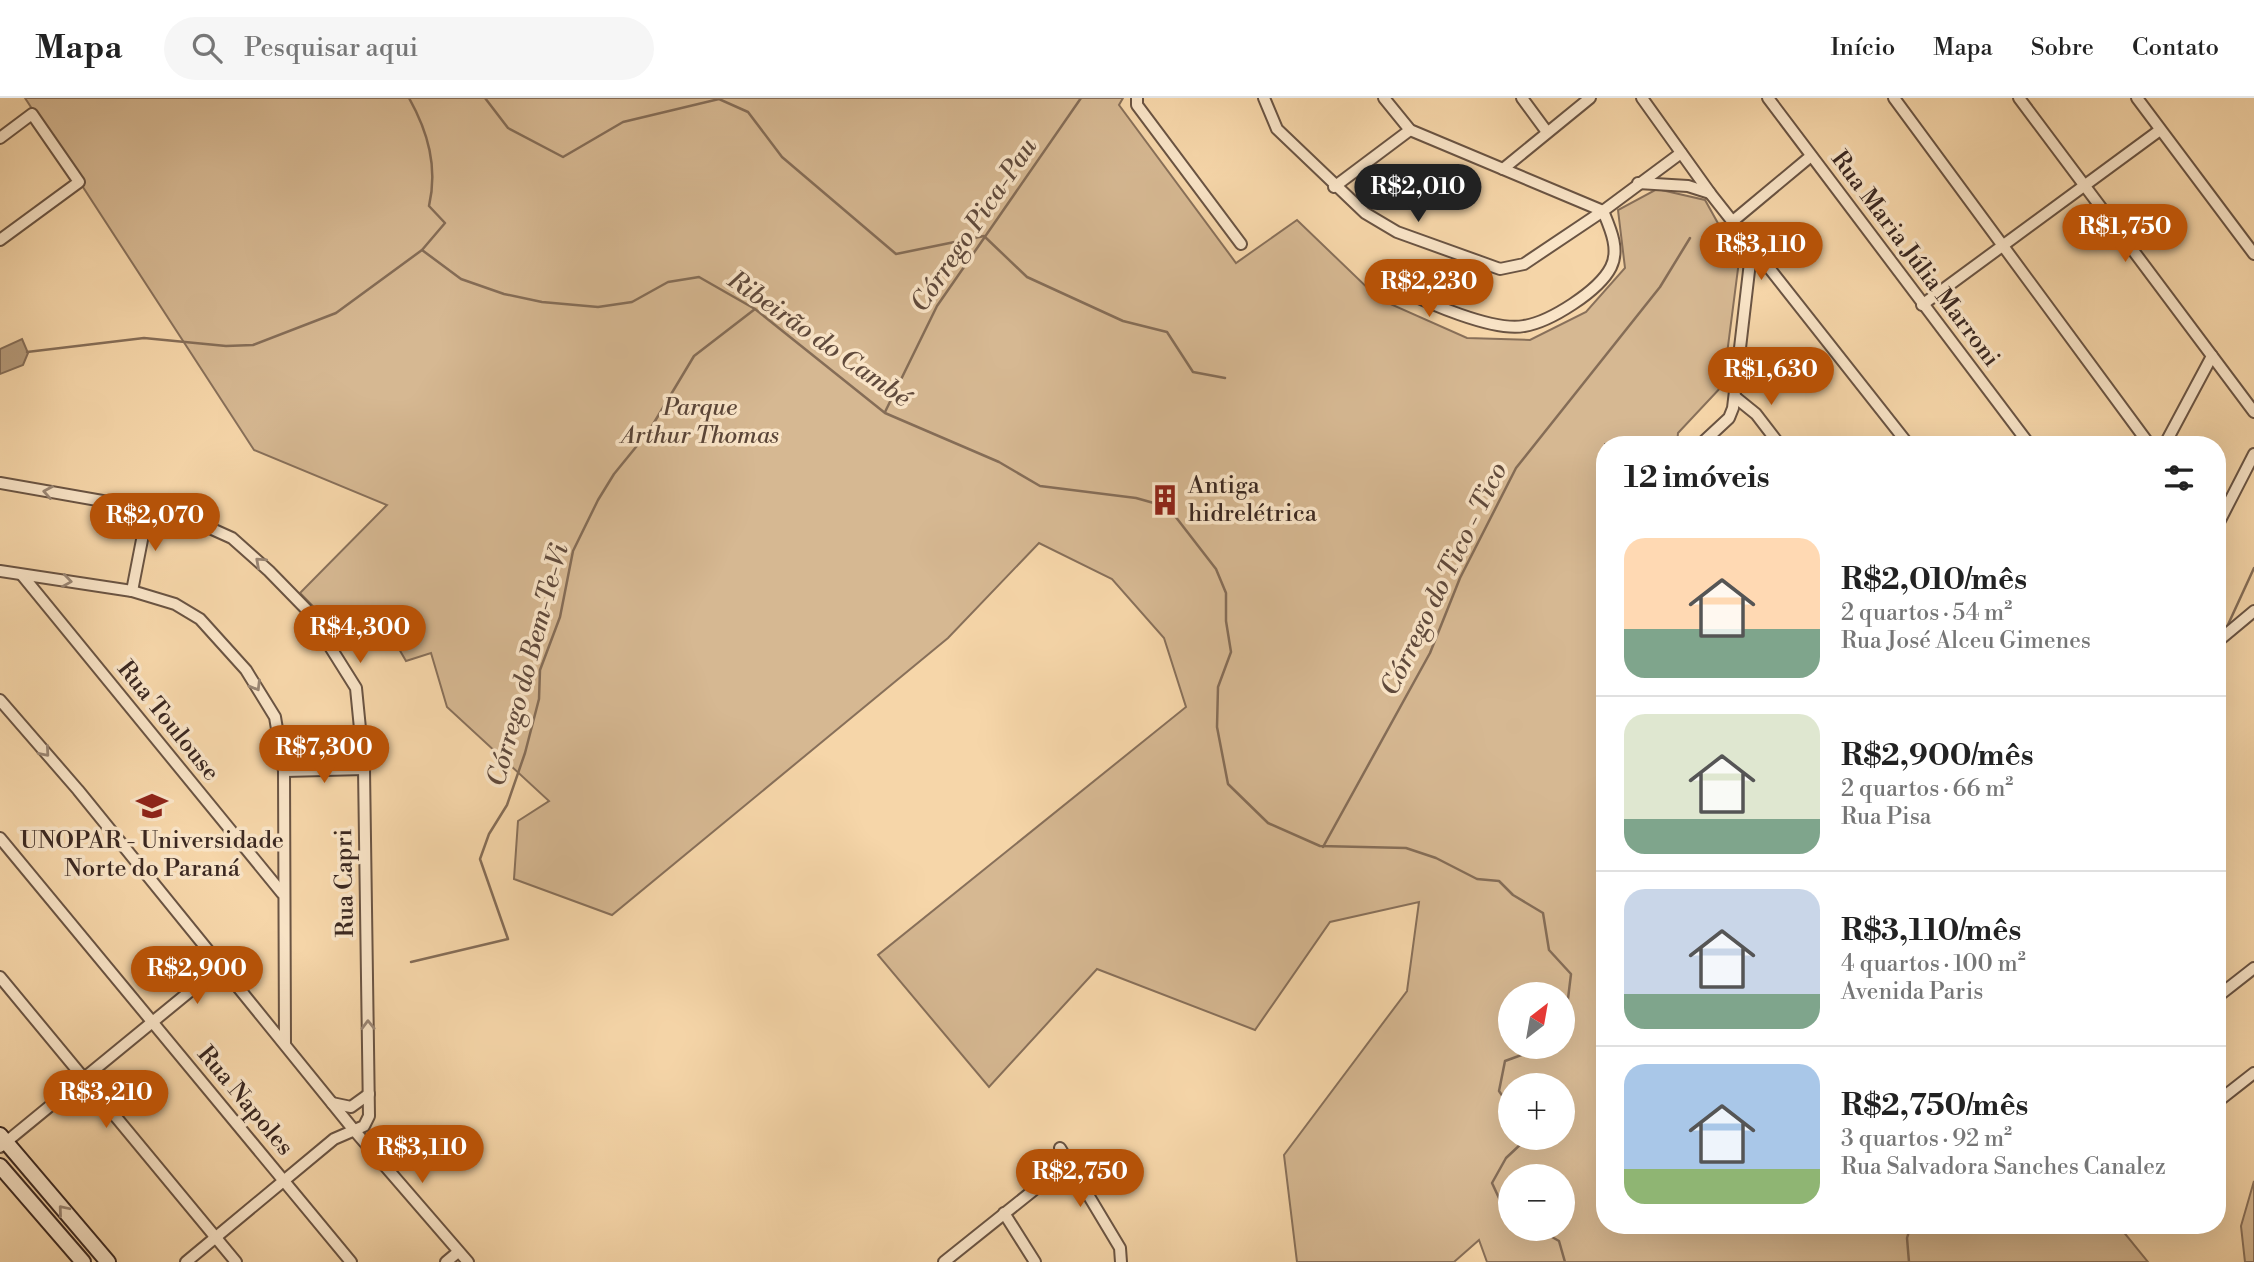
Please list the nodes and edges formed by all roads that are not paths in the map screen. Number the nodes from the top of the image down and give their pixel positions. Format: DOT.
graph roads {
  1 [pos="1137,98"];
  2 [pos="1264,98"];
  3 [pos="1384,98"];
  4 [pos="1522,98"];
  5 [pos="1590,98"];
  6 [pos="1642,98"];
  7 [pos="1768,98"];
  8 [pos="1894,98"];
  9 [pos="2019,98"];
  10 [pos="2137,98"];
  11 [pos="1410,130"];
  12 [pos="2160,130"];
  13 [pos="1547,132"];
  14 [pos="0,138"];
  15 [pos="1681,153"];
  16 [pos="1811,156"];
  17 [pos="1503,169"];
  18 [pos="1638,183"];
  19 [pos="2086,186"];
  20 [pos="1334,187"];
  21 [pos="1710,193"];
  22 [pos="1603,211"];
  23 [pos="1733,221"];
  24 [pos="0,240"];
  25 [pos="1241,244"];
  26 [pos="1752,245"];
  27 [pos="2005,246"];
  28 [pos="2254,254"];
  29 [pos="1397,288"];
  30 [pos="1922,305"];
  31 [pos="2213,356"];
  32 [pos="1735,397"];
  33 [pos="2254,412"];
  34 [pos="1710,436"];
  35 [pos="1773,436"];
  36 [pos="1902,436"];
  37 [pos="2023,436"];
  38 [pos="2143,436"];
  39 [pos="2169,436"];
  40 [pos="2254,454"];
  41 [pos="0,484"];
  42 [pos="2226,508"];
  43 [pos="148,509"];
  44 [pos="0,571"];
  45 [pos="22,575"];
  46 [pos="132,591"];
  47 [pos="2254,611"];
  48 [pos="2226,634"];
  49 [pos="0,701"];
  50 [pos="364,769"];
  51 [pos="284,771"];
  52 [pos="0,838"];
  53 [pos="282,893"];
  54 [pos="222,965"];
  55 [pos="2254,968"];
  56 [pos="0,977"];
  57 [pos="2226,990"];
  58 [pos="152,1021"];
  59 [pos="285,1044"];
  60 [pos="2254,1073"];
  61 [pos="84,1078"];
  62 [pos="369,1094"];
  63 [pos="2226,1095"];
  64 [pos="331,1103"];
  65 [pos="353,1129"];
  66 [pos="2,1141"];
  67 [pos="1060,1148"];
  68 [pos="1070,1161"];
  69 [pos="0,1166"];
  70 [pos="283,1180"];
  71 [pos="1004,1213"];
  72 [pos="216,1238"];
  73 [pos="458,1252"];
  74 [pos="83,1262"];
  75 [pos="108,1262"];
  76 [pos="186,1262"];
  77 [pos="236,1262"];
  78 [pos="351,1262"];
  79 [pos="446,1262"];
  80 [pos="468,1262"];
  81 [pos="944,1262"];
  82 [pos="1035,1262"];
  83 [pos="1121,1262"];
  1 -- 25 [label="street"];
  2 -- 20 [label="street"];
  3 -- 11 [label="street"];
  4 -- 13 [label="street"];
  5 -- 13 [label="street"];
  6 -- 15 [label="street"];
  7 -- 16 [label="street, Rua Maria Júlia Marroni"];
  8 -- 27 [label="street"];
  9 -- 19 [label="street"];
  10 -- 12 [label="street"];
  11 -- 17 [label="street"];
  11 -- 20 [label="street"];
  12 -- 19 [label="street"];
  12 -- 28 [label="street"];
  13 -- 17 [label="street"];
  14 -- 24 [label="street"];
  15 -- 18 [label="street"];
  15 -- 21 [label="street"];
  16 -- 23 [label="street"];
  16 -- 30 [label="street, Rua Maria Júlia Marroni"];
  17 -- 22 [label="street"];
  18 -- 21 [label="street"];
  18 -- 22 [label="street"];
  19 -- 27 [label="street"];
  19 -- 31 [label="street"];
  20 -- 22 [label="street"];
  21 -- 23 [label="street"];
  22 -- 29 [label="street"];
  23 -- 26 [label="street"];
  26 -- 32 [label="street"];
  26 -- 36 [label="street"];
  27 -- 30 [label="street"];
  27 -- 38 [label="street"];
  30 -- 37 [label="street, Rua Maria Júlia Marroni"];
  31 -- 33 [label="street"];
  31 -- 39 [label="street"];
  32 -- 34 [label="street"];
  32 -- 35 [label="street"];
  40 -- 42 [label="street"];
  43 -- 41 [label="street, Rua Capri, one-way"];
  43 -- 46 [label="street"];
  50 -- 43 [label="street, Rua Capri, one-way"];
  44 -- 45 [label="street"];
  45 -- 46 [label="street, one-way"];
  45 -- 53 [label="street, Rua Toulouse"];
  46 -- 51 [label="street, one-way"];
  47 -- 48 [label="street"];
  49 -- 54 [label="street, one-way"];
  50 -- 51 [label="street"];
  62 -- 50 [label="street, Rua Capri, one-way"];
  51 -- 53 [label="street"];
  52 -- 58 [label="street, Rua Napoles"];
  53 -- 59 [label="street"];
  54 -- 58 [label="street"];
  54 -- 59 [label="street"];
  55 -- 57 [label="street"];
  56 -- 61 [label="street"];
  58 -- 61 [label="street"];
  58 -- 70 [label="street, Rua Napoles"];
  59 -- 64 [label="street"];
  60 -- 63 [label="street"];
  61 -- 66 [label="street"];
  61 -- 72 [label="street"];
  62 -- 64 [label="street"];
  62 -- 65 [label="street, Rua Capri"];
  64 -- 65 [label="street"];
  65 -- 70 [label="street, Rua Capri"];
  65 -- 73 [label="street"];
  75 -- 66 [label="main road, one-way"];
  67 -- 68 [label="street"];
  68 -- 71 [label="street"];
  68 -- 83 [label="street"];
  69 -- 74 [label="main road"];
  70 -- 72 [label="street, Rua Capri"];
  70 -- 78 [label="street, Rua Napoles"];
  71 -- 81 [label="street"];
  71 -- 82 [label="street"];
  72 -- 76 [label="street, Rua Capri"];
  72 -- 77 [label="street"];
  73 -- 79 [label="street"];
  73 -- 80 [label="street"];
}
